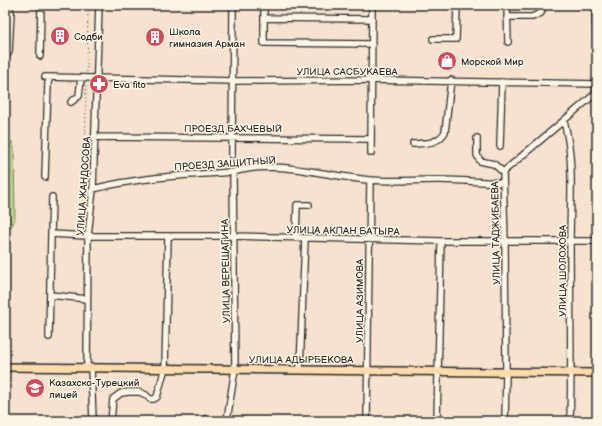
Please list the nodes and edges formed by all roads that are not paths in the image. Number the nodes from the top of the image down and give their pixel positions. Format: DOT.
graph roads {
  1 [pos="8,5"];
  2 [pos="41,5"];
  3 [pos="99,5"];
  4 [pos="233,5"];
  5 [pos="264,5"];
  6 [pos="372,5"];
  7 [pos="457,5"];
  8 [pos="507,5"];
  9 [pos="544,5"];
  10 [pos="595,5"];
  11 [pos="507,17"];
  12 [pos="264,18"];
  13 [pos="372,19"];
  14 [pos="8,21"];
  15 [pos="433,39"];
  16 [pos="508,42"];
  17 [pos="372,44"];
  18 [pos="5,55"];
  19 [pos="40,56"];
  20 [pos="597,57"];
  21 [pos="84,78"];
  22 [pos="97,78"];
  23 [pos="371,80"];
  24 [pos="451,80"];
  25 [pos="234,81"];
  26 [pos="502,82"];
  27 [pos="597,85"];
  28 [pos="71,102"];
  29 [pos="564,121"];
  30 [pos="95,137"];
  31 [pos="233,138"];
  32 [pos="477,138"];
  33 [pos="371,139"];
  34 [pos="413,144"];
  35 [pos="500,146"];
  36 [pos="371,153"];
  37 [pos="232,155"];
  38 [pos="233,172"];
  39 [pos="503,172"];
  40 [pos="45,177"];
  41 [pos="370,180"];
  42 [pos="503,182"];
  43 [pos="93,189"];
  44 [pos="52,196"];
  45 [pos="309,205"];
  46 [pos="51,234"];
  47 [pos="88,236"];
  48 [pos="168,236"];
  49 [pos="233,236"];
  50 [pos="296,238"];
  51 [pos="305,238"];
  52 [pos="368,240"];
  53 [pos="441,241"];
  54 [pos="570,241"];
  55 [pos="597,241"];
  56 [pos="505,242"];
  57 [pos="50,295"];
  58 [pos="87,300"];
  59 [pos="49,337"];
  60 [pos="5,367"];
  61 [pos="89,368"];
  62 [pos="165,368"];
  63 [pos="235,369"];
  64 [pos="300,369"];
  65 [pos="368,370"];
  66 [pos="438,371"];
  67 [pos="506,372"];
  68 [pos="571,373"];
  69 [pos="597,373"];
  70 [pos="93,421"];
  71 [pos="112,421"];
  72 [pos="226,421"];
  73 [pos="242,421"];
  74 [pos="246,421"];
  75 [pos="367,421"];
  76 [pos="437,421"];
  77 [pos="505,421"];
  78 [pos="570,421"];
  1 -- 14 [label="street"];
  2 -- 19 [label="street"];
  3 -- 22 [label="street, УЛИЦА ЖАНДОСОВА"];
  4 -- 25 [label="street"];
  5 -- 12 [label="street"];
  6 -- 13 [label="street"];
  7 -- 15 [label="street"];
  8 -- 11 [label="street"];
  9 -- 11 [label="street"];
  10 -- 20 [label="street"];
  11 -- 16 [label="street"];
  12 -- 13 [label="street"];
  12 -- 17 [label="street"];
  13 -- 17 [label="street"];
  14 -- 18 [label="street"];
  17 -- 23 [label="street"];
  21 -- 22 [label="street, УЛИЦА САСБУКАЕВА"];
  21 -- 28 [label="street"];
  21 -- 40 [label="street, УЛИЦА САСБУКАЕВА"];
  22 -- 25 [label="street, УЛИЦА САСБУКАЕВА"];
  22 -- 30 [label="street, УЛИЦА ЖАНДОСОВА"];
  23 -- 24 [label="street, УЛИЦА САСБУКАЕВА"];
  23 -- 25 [label="street, УЛИЦА САСБУКАЕВА"];
  23 -- 33 [label="street"];
  24 -- 26 [label="street, УЛИЦА САСБУКАЕВА"];
  24 -- 34 [label="street"];
  25 -- 31 [label="street"];
  26 -- 27 [label="street, УЛИЦА САСБУКАЕВА"];
  26 -- 35 [label="street"];
  27 -- 29 [label="street, УЛИЦА ТАДЖИБАЕВА"];
  29 -- 39 [label="street, УЛИЦА ТАДЖИБАЕВА"];
  29 -- 54 [label="street, УЛИЦА ШОЛОХОВА"];
  30 -- 31 [label="street, ПРОЕЗД БАХЧЕВЫЙ"];
  30 -- 43 [label="street, УЛИЦА ЖАНДОСОВА"];
  31 -- 33 [label="street, ПРОЕЗД БАХЧЕВЫЙ"];
  31 -- 37 [label="street"];
  32 -- 39 [label="street"];
  33 -- 36 [label="street"];
  38 -- 41 [label="street, ПРОЕЗД ЗАЩИТНЫЙ"];
  38 -- 43 [label="street, ПРОЕЗД ЗАЩИТНЫЙ"];
  38 -- 49 [label="street, УЛИЦА ВЕРЕЩАГИНА"];
  39 -- 42 [label="street, УЛИЦА ТАДЖИБАЕВА"];
  41 -- 42 [label="street, ПРОЕЗД ЗАЩИТНЫЙ"];
  41 -- 52 [label="street, УЛИЦА АЗИМОВА"];
  42 -- 56 [label="street, УЛИЦА ТАДЖИБАЕВА"];
  43 -- 47 [label="street, УЛИЦА ЖАНДОСОВА"];
  44 -- 46 [label="street"];
  45 -- 50 [label="street"];
  46 -- 47 [label="street, УЛИЦА АКПАН БАТЫРА"];
  46 -- 57 [label="street"];
  47 -- 48 [label="street, УЛИЦА АКПАН БАТЫРА"];
  47 -- 58 [label="street, УЛИЦА ЖАНДОСОВА"];
  48 -- 49 [label="street, УЛИЦА АКПАН БАТЫРА"];
  48 -- 62 [label="street"];
  49 -- 50 [label="street, УЛИЦА АКПАН БАТЫРА"];
  49 -- 63 [label="street, УЛИЦА ВЕРЕЩАГИНА"];
  50 -- 51 [label="street, УЛИЦА АКПАН БАТЫРА"];
  51 -- 52 [label="street, УЛИЦА АКПАН БАТЫРА"];
  51 -- 64 [label="street"];
  52 -- 53 [label="street, УЛИЦА АКПАН БАТЫРА"];
  52 -- 65 [label="street, УЛИЦА АЗИМОВА"];
  53 -- 56 [label="street, УЛИЦА АКПАН БАТЫРА"];
  53 -- 66 [label="street"];
  54 -- 55 [label="street, УЛИЦА АКПАН БАТЫРА"];
  54 -- 56 [label="street, УЛИЦА АКПАН БАТЫРА"];
  54 -- 68 [label="street, УЛИЦА ШОЛОХОВА"];
  56 -- 67 [label="street, УЛИЦА ТАДЖИБАЕВА"];
  57 -- 58 [label="street"];
  57 -- 59 [label="street"];
  58 -- 61 [label="street, УЛИЦА ЖАНДОСОВА"];
  60 -- 61 [label="main road, УЛИЦА АДЫРБЕКОВА"];
  61 -- 62 [label="main road, УЛИЦА АДЫРБЕКОВА"];
  61 -- 70 [label="street, УЛИЦА ЖАНДОСОВА"];
  62 -- 63 [label="main road, УЛИЦА АДЫРБЕКОВА"];
  62 -- 71 [label="street"];
  63 -- 64 [label="main road, УЛИЦА АДЫРБЕКОВА"];
  63 -- 72 [label="street, УЛИЦА ВЕРЕЩАГИНА"];
  64 -- 65 [label="main road, УЛИЦА АДЫРБЕКОВА"];
  65 -- 66 [label="main road, УЛИЦА АДЫРБЕКОВА"];
  65 -- 75 [label="street, УЛИЦА АЗИМОВА"];
  66 -- 67 [label="main road, УЛИЦА АДЫРБЕКОВА"];
  66 -- 76 [label="street"];
  67 -- 68 [label="main road, УЛИЦА АДЫРБЕКОВА"];
  67 -- 77 [label="street, УЛИЦА ТАДЖИБАЕВА"];
  68 -- 69 [label="main road, УЛИЦА АДЫРБЕКОВА"];
  68 -- 78 [label="street, УЛИЦА ШОЛОХОВА"];
  72 -- 73 [label="street"];
  73 -- 74 [label="street"];
}
